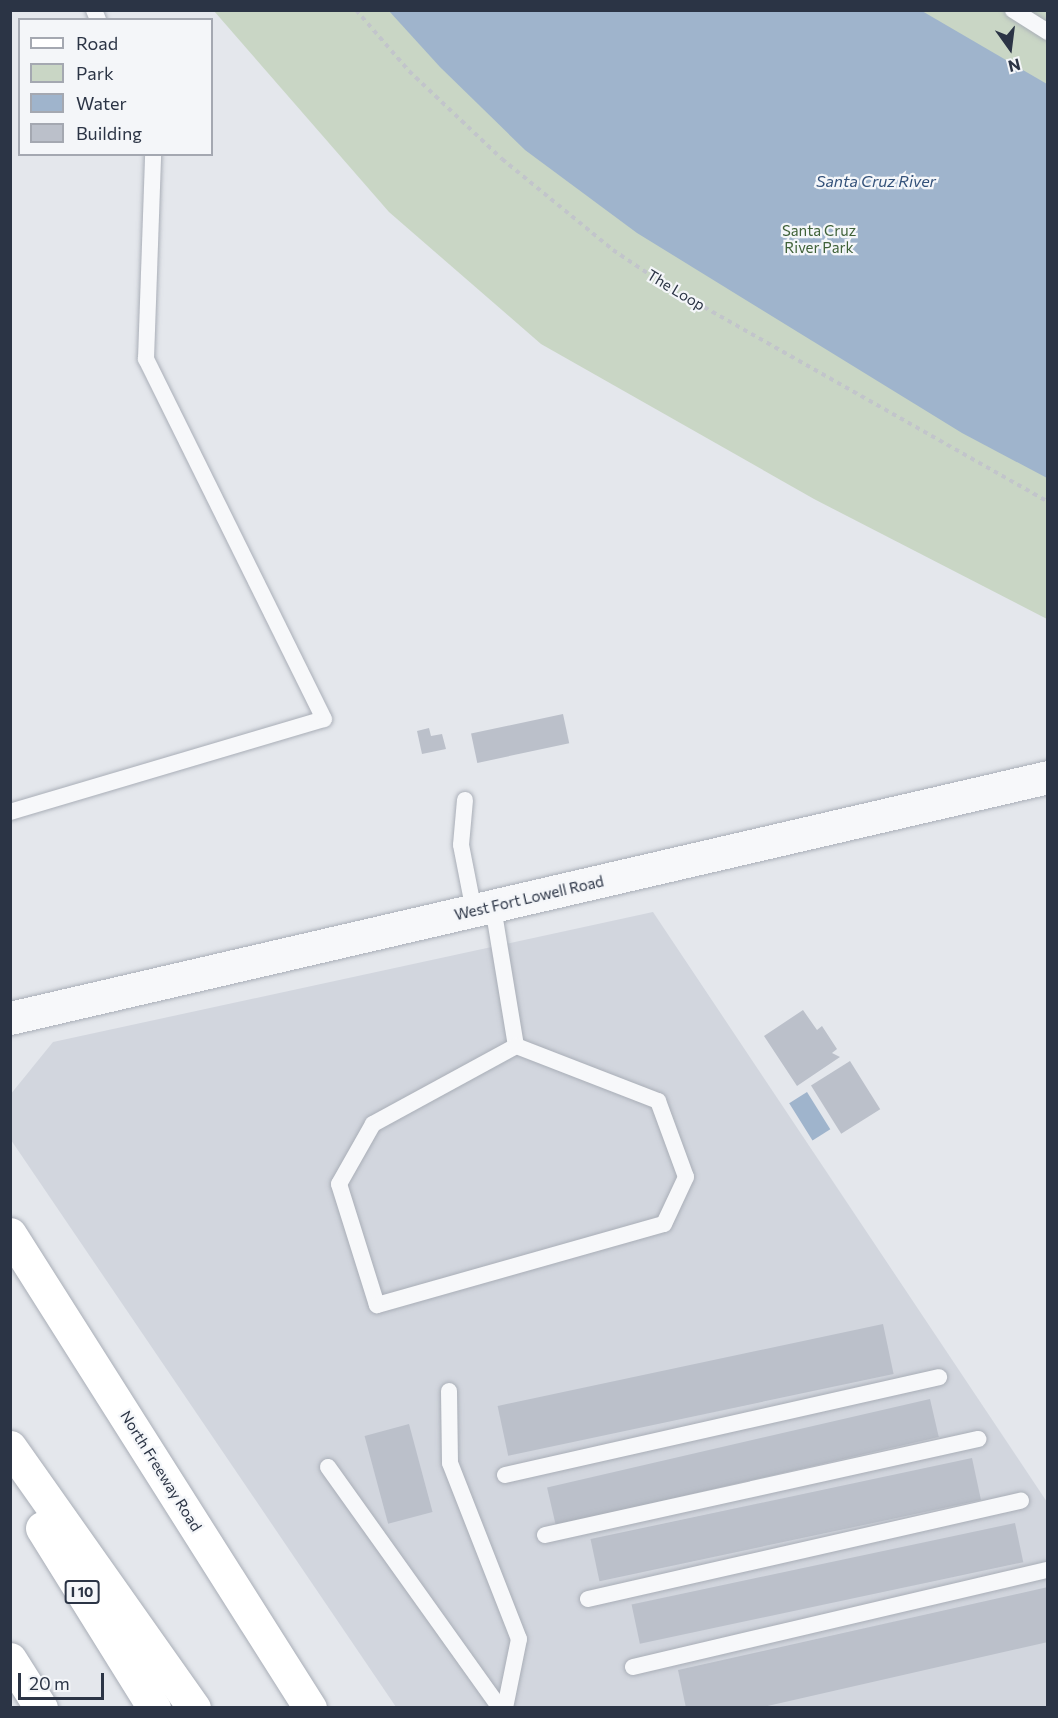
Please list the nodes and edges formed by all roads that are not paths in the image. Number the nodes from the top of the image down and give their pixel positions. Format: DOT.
graph roads {
  1 [pos="1013,10"];
  2 [pos="1047,32"];
  3 [pos="153,156"];
  4 [pos="1047,777"];
  5 [pos="465,800"];
  6 [pos="10,812"];
  7 [pos="483,909"];
  8 [pos="10,1018"];
  9 [pos="516,1046"];
  10 [pos="10,1234"];
  11 [pos="939,1377"];
  12 [pos="449,1391"];
  13 [pos="979,1439"];
  14 [pos="10,1448"];
  15 [pos="328,1467"];
  16 [pos="505,1475"];
  17 [pos="10,1477"];
  18 [pos="1021,1501"];
  19 [pos="545,1535"];
  20 [pos="1047,1570"];
  21 [pos="588,1599"];
  22 [pos="10,1659"];
  23 [pos="633,1666"];
  24 [pos="41,1707"];
  25 [pos="154,1707"];
  26 [pos="194,1707"];
  27 [pos="310,1707"];
  28 [pos="500,1707"];
  29 [pos="505,1707"];
  1 -- 2 [label="lane"];
  3 -- 6 [label="lane"];
  4 -- 7 [label="street, West Fort Lowell Road"];
  5 -- 7 [label="lane"];
  7 -- 8 [label="street, West Fort Lowell Road"];
  7 -- 9 [label="lane"];
  9 -- 9 [label="lane"];
  10 -- 27 [label="main road, North Freeway Road"];
  11 -- 16 [label="lane"];
  12 -- 29 [label="lane"];
  13 -- 19 [label="lane"];
  14 -- 26 [label="main road"];
  15 -- 28 [label="lane"];
  17 -- 25 [label="main road, I 10"];
  18 -- 21 [label="lane"];
  20 -- 23 [label="lane"];
  22 -- 24 [label="main road"];
}
